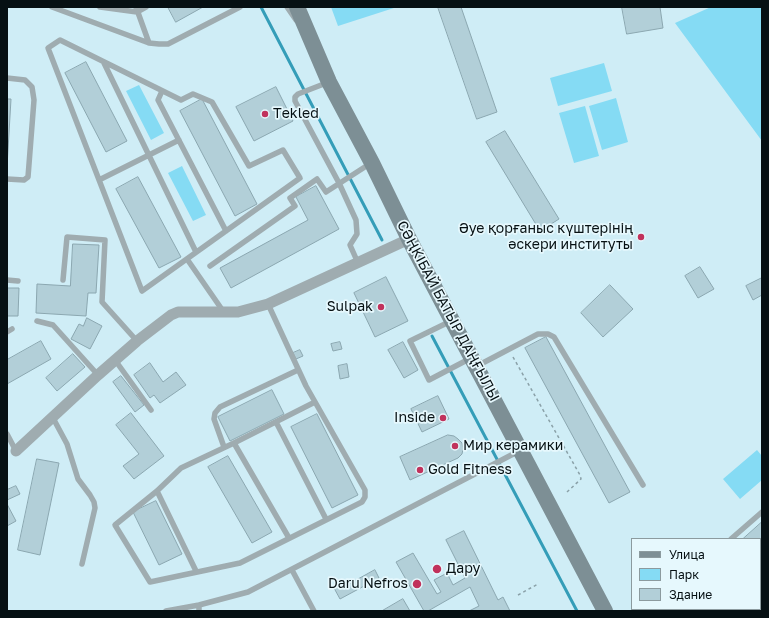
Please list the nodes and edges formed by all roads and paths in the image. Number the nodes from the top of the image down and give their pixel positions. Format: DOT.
graph roads {
  1 [pos="52,7"];
  2 [pos="100,7"];
  3 [pos="146,7"];
  4 [pos="240,7"];
  5 [pos="286,7"];
  6 [pos="297,7"];
  7 [pos="137,9"];
  8 [pos="311,39"];
  9 [pos="149,43"];
  10 [pos="104,62"];
  11 [pos="7,78"];
  12 [pos="329,82"];
  13 [pos="162,91"];
  14 [pos="179,140"];
  15 [pos="149,155"];
  16 [pos="372,163"];
  17 [pos="7,179"];
  18 [pos="99,180"];
  19 [pos="339,183"];
  20 [pos="226,231"];
  21 [pos="409,239"];
  22 [pos="196,252"];
  23 [pos="187,259"];
  24 [pos="358,263"];
  25 [pos="210,266"];
  26 [pos="7,280"];
  27 [pos="63,280"];
  28 [pos="18,281"];
  29 [pos="268,304"];
  30 [pos="223,312"];
  31 [pos="452,320"];
  32 [pos="37,321"];
  33 [pos="137,341"];
  34 [pos="509,350"];
  35 [pos="115,360"];
  36 [pos="475,362"];
  37 [pos="298,370"];
  38 [pos="98,375"];
  39 [pos="315,402"];
  40 [pos="151,410"];
  41 [pos="53,418"];
  42 [pos="276,422"];
  43 [pos="7,434"];
  44 [pos="234,443"];
  45 [pos="224,447"];
  46 [pos="521,450"];
  47 [pos="16,451"];
  48 [pos="643,486"];
  49 [pos="157,491"];
  50 [pos="567,492"];
  51 [pos="762,512"];
  52 [pos="326,519"];
  53 [pos="289,538"];
  54 [pos="732,538"];
  55 [pos="82,564"];
  56 [pos="292,570"];
  57 [pos="196,571"];
  58 [pos="538,584"];
  59 [pos="518,595"];
  60 [pos="199,608"];
  61 [pos="166,611"];
  62 [pos="314,611"];
  63 [pos="606,611"];
  1 -- 9 [label="lane"];
  2 -- 7 [label="lane"];
  3 -- 7 [label="lane"];
  4 -- 9 [label="lane"];
  5 -- 8 [label="lane"];
  6 -- 8 [label="main road, СӘҢКІБАЙ БАТЫР ДАҢҒЫЛЫ"];
  7 -- 9 [label="lane"];
  8 -- 12 [label="main road, СӘҢКІБАЙ БАТЫР ДАҢҒЫЛЫ"];
  10 -- 13 [label="lane"];
  10 -- 15 [label="lane"];
  10 -- 18 [label="lane"];
  11 -- 17 [label="lane"];
  12 -- 16 [label="main road, СӘҢКІБАЙ БАТЫР ДАҢҒЫЛЫ"];
  12 -- 19 [label="lane"];
  13 -- 14 [label="lane"];
  13 -- 20 [label="lane"];
  14 -- 15 [label="lane"];
  14 -- 20 [label="lane"];
  15 -- 18 [label="lane"];
  15 -- 22 [label="lane"];
  16 -- 19 [label="lane"];
  16 -- 21 [label="main road, СӘҢКІБАЙ БАТЫР ДАҢҒЫЛЫ"];
  18 -- 23 [label="lane"];
  19 -- 24 [label="lane"];
  19 -- 25 [label="lane"];
  20 -- 22 [label="lane"];
  21 -- 24 [label="street"];
  21 -- 31 [label="main road, СӘҢКІБАЙ БАТЫР ДАҢҒЫЛЫ"];
  22 -- 23 [label="lane"];
  23 -- 30 [label="lane"];
  24 -- 29 [label="street"];
  26 -- 28 [label="lane"];
  27 -- 33 [label="lane"];
  29 -- 30 [label="street"];
  29 -- 37 [label="lane"];
  30 -- 33 [label="street"];
  31 -- 36 [label="main road, СӘҢКІБАЙ БАТЫР ДАҢҒЫЛЫ"];
  31 -- 36 [label="lane"];
  32 -- 38 [label="lane"];
  33 -- 35 [label="street"];
  34 -- 36 [label="lane"];
  34 -- 48 [label="lane"];
  34 -- 50 [label="path"];
  35 -- 38 [label="street"];
  35 -- 40 [label="lane"];
  36 -- 46 [label="main road, СӘҢКІБАЙ БАТЫР ДАҢҒЫЛЫ"];
  37 -- 39 [label="lane"];
  37 -- 45 [label="lane"];
  38 -- 41 [label="street"];
  39 -- 42 [label="lane"];
  39 -- 52 [label="lane"];
  41 -- 47 [label="street"];
  41 -- 55 [label="lane"];
  42 -- 44 [label="lane"];
  42 -- 52 [label="lane"];
  43 -- 47 [label="lane"];
  44 -- 45 [label="lane"];
  44 -- 53 [label="lane"];
  45 -- 49 [label="lane"];
  46 -- 56 [label="lane"];
  46 -- 63 [label="main road, СӘҢКІБАЙ БАТЫР ДАҢҒЫЛЫ"];
  49 -- 57 [label="lane"];
  49 -- 57 [label="lane"];
  51 -- 54 [label="lane"];
  52 -- 53 [label="lane"];
  53 -- 57 [label="lane"];
  56 -- 60 [label="lane"];
  56 -- 62 [label="lane"];
  58 -- 59 [label="path"];
  60 -- 61 [label="lane"];
}
